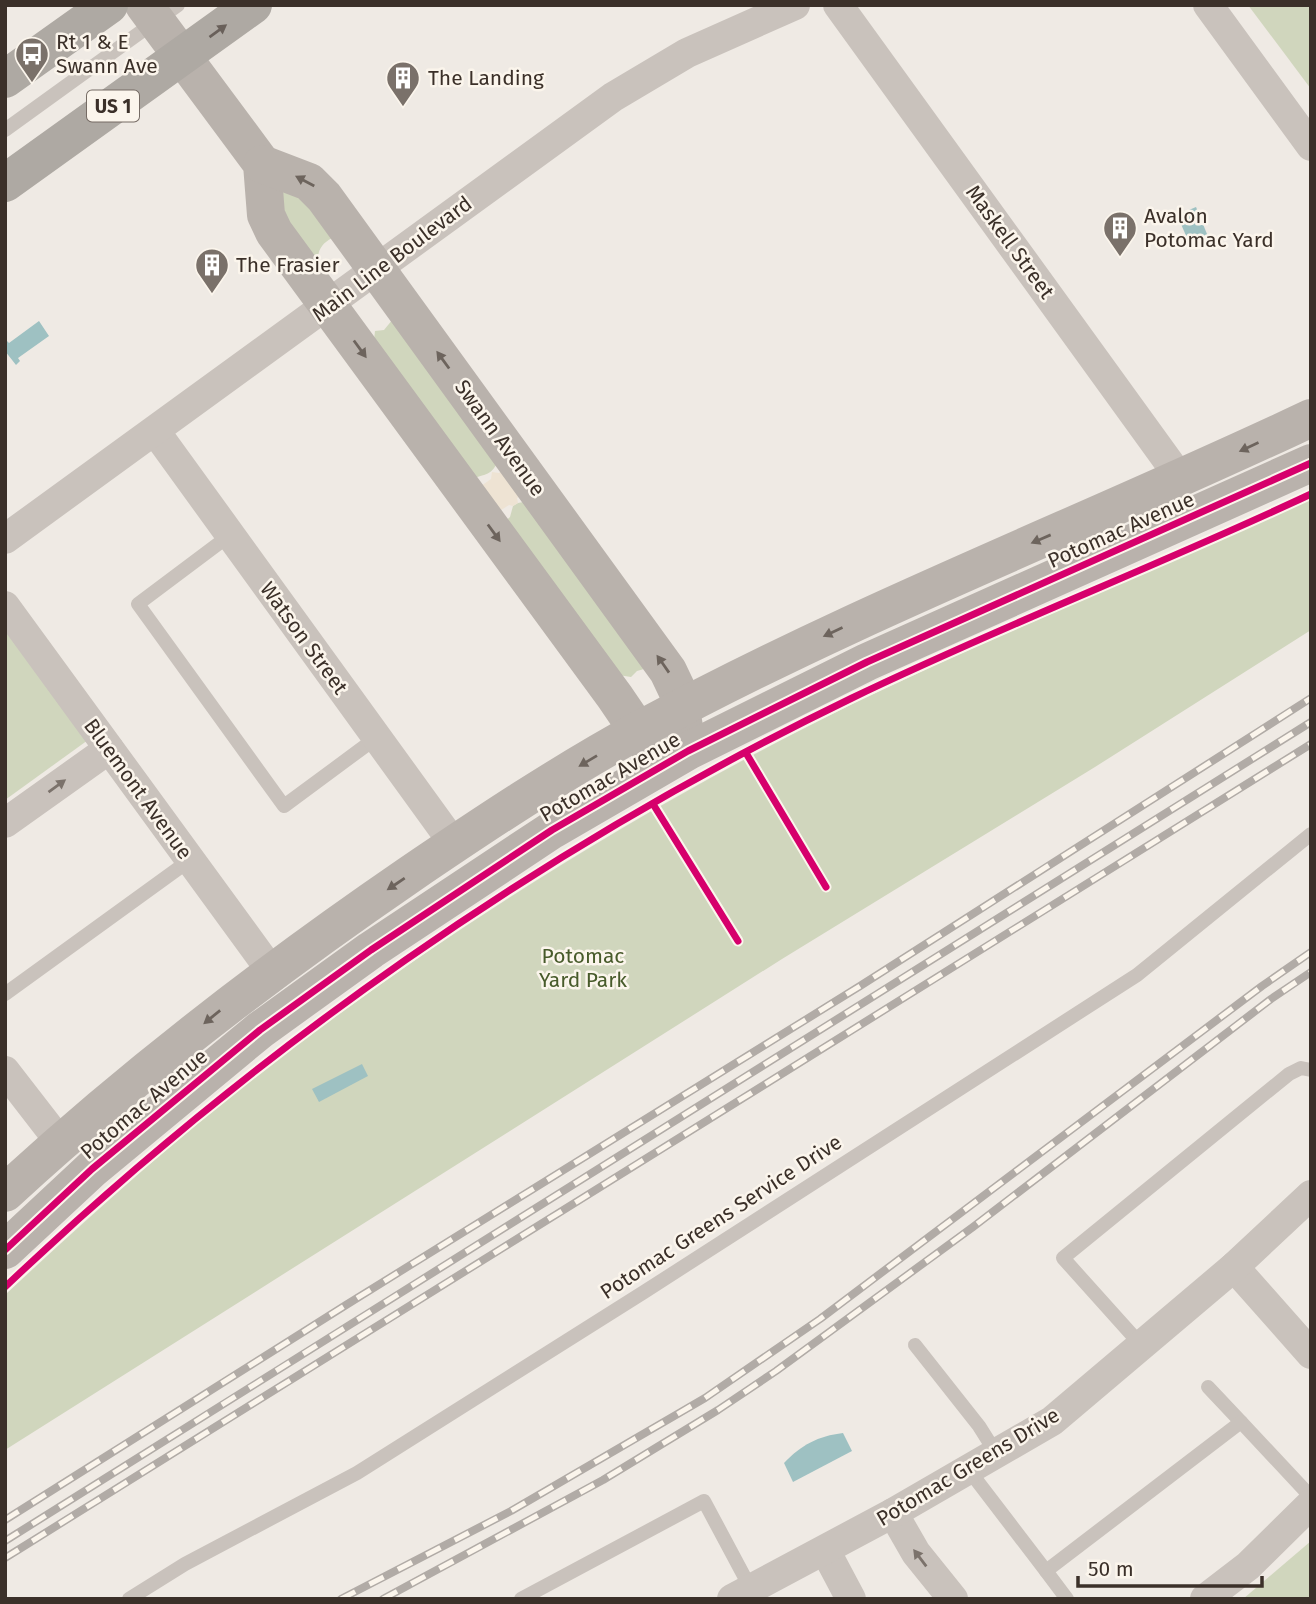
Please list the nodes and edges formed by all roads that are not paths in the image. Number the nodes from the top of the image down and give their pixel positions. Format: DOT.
graph roads {
  1 [pos="109,5"];
  2 [pos="253,5"];
  3 [pos="795,5"];
  4 [pos="838,5"];
  5 [pos="1208,5"];
  6 [pos="159,10"];
  7 [pos="182,56"];
  8 [pos="5,79"];
  9 [pos="5,130"];
  10 [pos="1311,146"];
  11 [pos="262,164"];
  12 [pos="5,183"];
  13 [pos="377,270"];
  14 [pos="328,306"];
  15 [pos="1311,418"];
  16 [pos="155,431"];
  17 [pos="1311,463"];
  18 [pos="1181,479"];
  19 [pos="230,535"];
  20 [pos="5,539"];
  21 [pos="5,606"];
  22 [pos="681,708"];
  23 [pos="639,730"];
  24 [pos="376,738"];
  25 [pos="109,749"];
  26 [pos="675,759"];
  27 [pos="5,823"];
  28 [pos="1308,841"];
  29 [pos="454,844"];
  30 [pos="190,860"];
  31 [pos="272,972"];
  32 [pos="5,994"];
  33 [pos="1311,1070"];
  34 [pos="5,1071"];
  35 [pos="61,1142"];
  36 [pos="5,1193"];
  37 [pos="1311,1195"];
  38 [pos="5,1250"];
  39 [pos="1234,1268"];
  40 [pos="915,1345"];
  41 [pos="1142,1346"];
  42 [pos="1311,1354"];
  43 [pos="1209,1387"];
  44 [pos="1241,1422"];
  45 [pos="996,1453"];
  46 [pos="968,1469"];
  47 [pos="1311,1497"];
  48 [pos="1311,1504"];
  49 [pos="893,1513"];
  50 [pos="825,1550"];
  51 [pos="1046,1571"];
  52 [pos="741,1594"];
  53 [pos="129,1599"];
  54 [pos="521,1599"];
  55 [pos="851,1599"];
  56 [pos="953,1599"];
  57 [pos="1067,1599"];
  58 [pos="1205,1599"];
  1 -- 8 [label="highway"];
  7 -- 2 [label="highway, US 1, one-way"];
  3 -- 13 [label="street, Main Line Boulevard"];
  4 -- 18 [label="street, Maskell Street"];
  5 -- 10 [label="street"];
  6 -- 7 [label="street"];
  6 -- 9 [label="lane"];
  7 -- 11 [label="street"];
  7 -- 12 [label="highway, US 1"];
  13 -- 11 [label="street, Swann Avenue, one-way"];
  11 -- 14 [label="street"];
  13 -- 14 [label="street, Main Line Boulevard"];
  22 -- 13 [label="street, Swann Avenue, one-way"];
  14 -- 16 [label="street, Main Line Boulevard"];
  14 -- 23 [label="street, one-way"];
  15 -- 18 [label="street, Potomac Avenue, one-way"];
  16 -- 19 [label="street, Watson Street"];
  16 -- 20 [label="street, Main Line Boulevard"];
  17 -- 26 [label="street, Potomac Avenue"];
  18 -- 22 [label="street, Potomac Avenue, one-way"];
  19 -- 24 [label="street, Watson Street"];
  19 -- 24 [label="lane"];
  21 -- 25 [label="street, Bluemont Avenue"];
  22 -- 23 [label="street, Potomac Avenue"];
  22 -- 26 [label="street, Swann Avenue"];
  23 -- 26 [label="street"];
  23 -- 29 [label="street, Potomac Avenue, one-way"];
  24 -- 29 [label="street, Watson Street"];
  27 -- 25 [label="street, one-way"];
  25 -- 30 [label="street, Bluemont Avenue"];
  26 -- 38 [label="street, Potomac Avenue"];
  28 -- 53 [label="lane, Potomac Greens Service Drive"];
  29 -- 31 [label="street, Potomac Avenue, one-way"];
  30 -- 31 [label="street, Bluemont Avenue"];
  30 -- 32 [label="lane"];
  31 -- 35 [label="street, Potomac Avenue, one-way"];
  33 -- 41 [label="lane"];
  34 -- 35 [label="street"];
  35 -- 36 [label="street, Potomac Avenue"];
  37 -- 39 [label="street, Potomac Greens Drive"];
  39 -- 41 [label="street, Potomac Greens Drive"];
  39 -- 42 [label="street"];
  40 -- 45 [label="lane"];
  41 -- 45 [label="street, Potomac Greens Drive"];
  43 -- 44 [label="lane"];
  44 -- 47 [label="lane"];
  44 -- 51 [label="lane"];
  45 -- 46 [label="street, Potomac Greens Drive"];
  46 -- 49 [label="street, Potomac Greens Drive"];
  46 -- 51 [label="lane"];
  48 -- 58 [label="street"];
  49 -- 50 [label="street, Potomac Greens Drive"];
  56 -- 49 [label="street, one-way"];
  50 -- 52 [label="street, Potomac Greens Drive"];
  50 -- 55 [label="street"];
  51 -- 57 [label="lane"];
  52 -- 54 [label="lane"];
}
